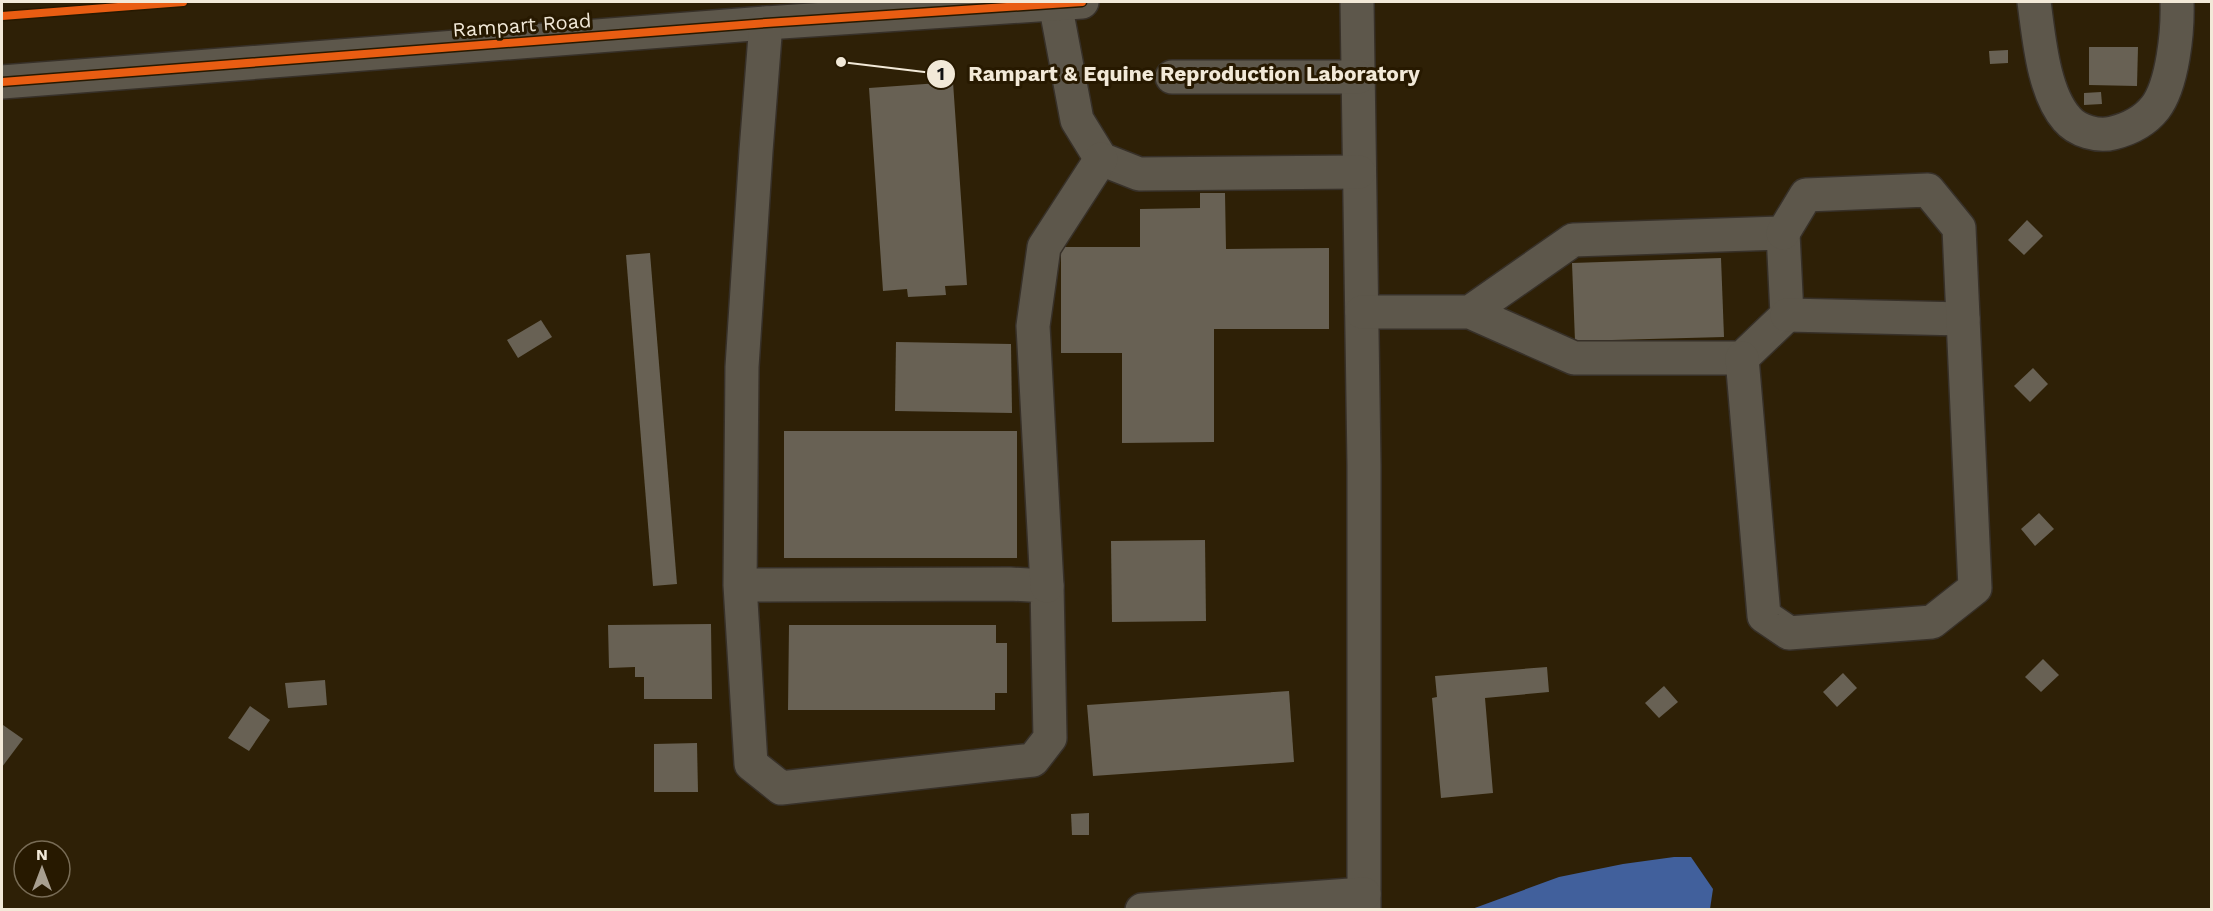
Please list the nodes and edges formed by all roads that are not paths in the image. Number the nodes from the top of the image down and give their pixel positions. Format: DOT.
graph roads {
  1 [pos="1069,2"];
  2 [pos="1357,2"];
  3 [pos="2034,2"];
  4 [pos="2177,2"];
  5 [pos="766,23"];
  6 [pos="1173,77"];
  7 [pos="1358,77"];
  8 [pos="2,82"];
  9 [pos="1101,159"];
  10 [pos="1359,172"];
  11 [pos="1783,233"];
  12 [pos="1362,312"];
  13 [pos="1470,312"];
  14 [pos="1787,315"];
  15 [pos="1963,319"];
  16 [pos="1742,358"];
  17 [pos="740,585"];
  18 [pos="1047,586"];
  19 [pos="1364,902"];
  20 [pos="1142,909"];
  1 -- 5 [label="street, Rampart Road"];
  1 -- 9 [label="street"];
  2 -- 7 [label="street"];
  3 -- 4 [label="street"];
  5 -- 8 [label="street, Rampart Road"];
  5 -- 17 [label="street"];
  6 -- 7 [label="street"];
  7 -- 10 [label="street"];
  9 -- 10 [label="street"];
  9 -- 18 [label="street"];
  10 -- 12 [label="street"];
  11 -- 13 [label="street"];
  11 -- 14 [label="street"];
  11 -- 15 [label="street"];
  12 -- 13 [label="street"];
  12 -- 19 [label="street"];
  13 -- 16 [label="street"];
  14 -- 15 [label="street"];
  14 -- 16 [label="street"];
  15 -- 16 [label="street"];
  17 -- 18 [label="street"];
  17 -- 18 [label="street"];
  19 -- 20 [label="street"];
}
